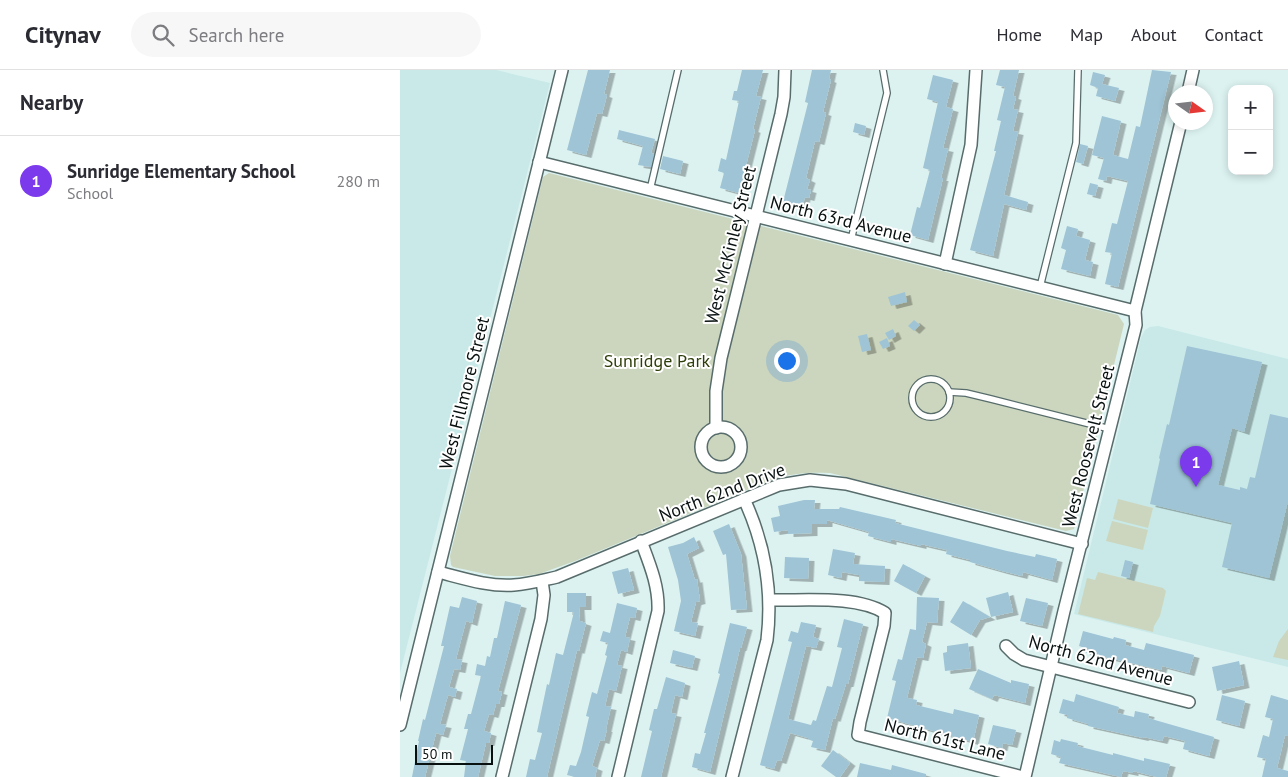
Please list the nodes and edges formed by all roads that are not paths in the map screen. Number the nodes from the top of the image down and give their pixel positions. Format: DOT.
graph roads {
  1 [pos="562,70"];
  2 [pos="678,70"];
  3 [pos="785,70"];
  4 [pos="883,70"];
  5 [pos="976,70"];
  6 [pos="1078,70"];
  7 [pos="1194,70"];
  8 [pos="1190,85"];
  9 [pos="1179,130"];
  10 [pos="539,162"];
  11 [pos="650,190"];
  12 [pos="755,216"];
  13 [pos="851,240"];
  14 [pos="945,264"];
  15 [pos="1040,287"];
  16 [pos="1135,310"];
  17 [pos="949,392"];
  18 [pos="716,428"];
  19 [pos="1110,429"];
  20 [pos="744,499"];
  21 [pos="641,542"];
  22 [pos="1082,544"];
  23 [pos="438,572"];
  24 [pos="542,581"];
  25 [pos="770,600"];
  26 [pos="1006,646"];
  27 [pos="1051,666"];
  28 [pos="1189,702"];
  29 [pos="400,725"];
  30 [pos="502,777"];
  31 [pos="618,777"];
  32 [pos="732,777"];
  33 [pos="1024,777"];
  1 -- 10 [label="street, West Fillmore Street"];
  2 -- 11 [label="lane"];
  3 -- 12 [label="street, West McKinley Street"];
  4 -- 13 [label="lane"];
  5 -- 14 [label="street"];
  6 -- 15 [label="lane"];
  7 -- 8 [label="street"];
  9 -- 16 [label="street, West Roosevelt Street"];
  10 -- 11 [label="street, North 63rd Avenue"];
  10 -- 23 [label="street, West Fillmore Street"];
  11 -- 12 [label="street, North 63rd Avenue"];
  12 -- 13 [label="street, North 63rd Avenue"];
  12 -- 18 [label="street, West McKinley Street"];
  13 -- 14 [label="street, North 63rd Avenue"];
  14 -- 15 [label="street, North 63rd Avenue"];
  15 -- 16 [label="street, North 63rd Avenue"];
  16 -- 19 [label="street, West Roosevelt Street"];
  17 -- 17 [label="lane"];
  17 -- 19 [label="lane"];
  19 -- 22 [label="street, West Roosevelt Street"];
  20 -- 21 [label="street, North 62nd Drive"];
  20 -- 22 [label="street, North 62nd Drive"];
  20 -- 25 [label="street"];
  21 -- 24 [label="street, North 62nd Drive"];
  21 -- 31 [label="street"];
  22 -- 27 [label="street, West Roosevelt Street"];
  23 -- 24 [label="street, North 62nd Drive"];
  23 -- 29 [label="street, West Fillmore Street"];
  24 -- 30 [label="street"];
  25 -- 32 [label="street"];
  25 -- 33 [label="street, North 61st Lane"];
  26 -- 27 [label="street, North 62nd Avenue"];
  27 -- 28 [label="street, North 62nd Avenue"];
  27 -- 33 [label="street, West Roosevelt Street"];
}
